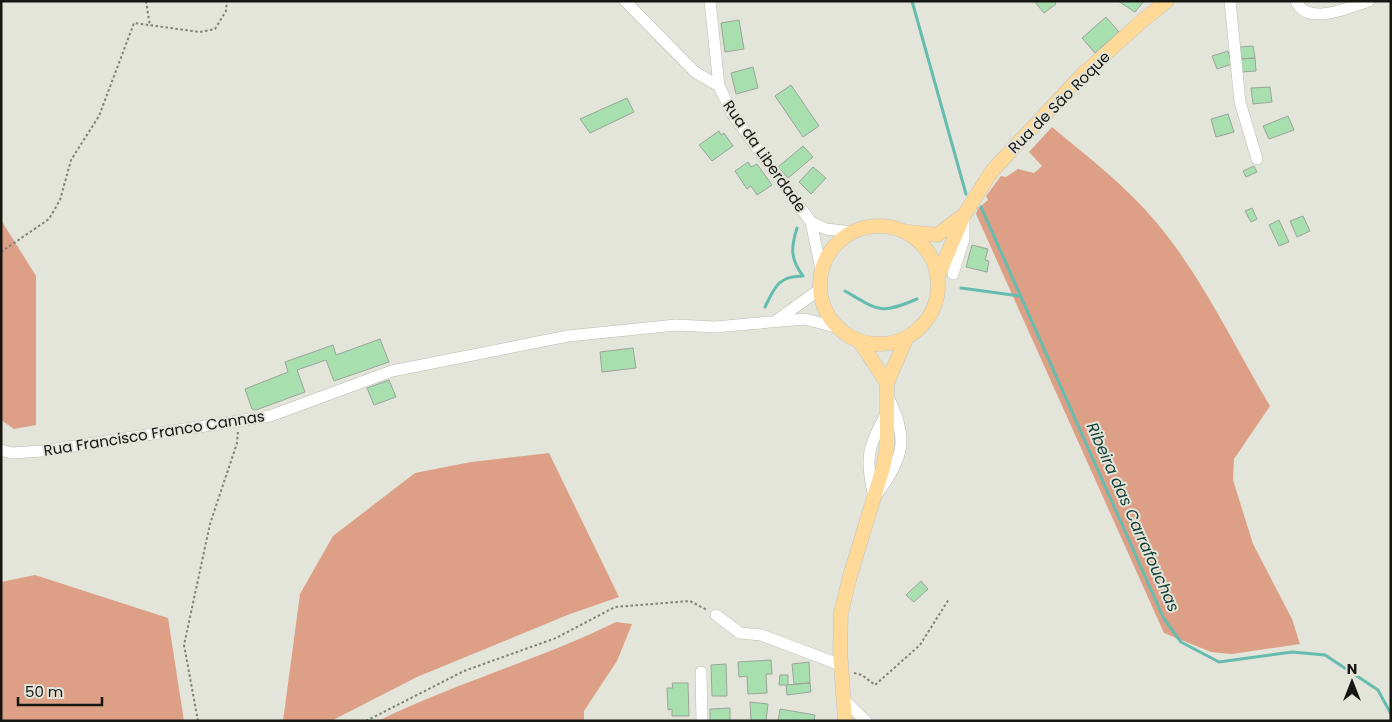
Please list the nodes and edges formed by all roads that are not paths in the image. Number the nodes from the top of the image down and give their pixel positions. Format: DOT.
graph roads {
  1 [pos="625,1"];
  2 [pos="710,1"];
  3 [pos="1230,1"];
  4 [pos="1296,1"];
  5 [pos="1369,1"];
  6 [pos="1165,2"];
  7 [pos="719,86"];
  8 [pos="1256,159"];
  9 [pos="964,215"];
  10 [pos="811,222"];
  11 [pos="903,231"];
  12 [pos="853,232"];
  13 [pos="821,269"];
  14 [pos="953,274"];
  15 [pos="938,276"];
  16 [pos="819,290"];
  17 [pos="776,321"];
  18 [pos="835,327"];
  19 [pos="906,339"];
  20 [pos="860,342"];
  21 [pos="887,390"];
  22 [pos="1,450"];
  23 [pos="874,499"];
  24 [pos="716,615"];
  25 [pos="841,668"];
  26 [pos="701,672"];
  27 [pos="843,699"];
  28 [pos="702,721"];
  29 [pos="845,721"];
  30 [pos="866,721"];
  1 -- 7 [label="street"];
  2 -- 7 [label="street, Rua da Liberdade"];
  3 -- 8 [label="street"];
  4 -- 5 [label="street"];
  6 -- 9 [label="main road, Rua de São Roque"];
  7 -- 10 [label="street, Rua da Liberdade"];
  9 -- 11 [label="main road, Rua de São Roque"];
  9 -- 14 [label="street"];
  9 -- 15 [label="main road, Rua de São Roque"];
  10 -- 12 [label="street, Rua da Liberdade"];
  10 -- 13 [label="street, Rua da Liberdade"];
  11 -- 12 [label="main road"];
  11 -- 15 [label="main road"];
  12 -- 13 [label="main road"];
  13 -- 16 [label="main road"];
  15 -- 19 [label="main road"];
  16 -- 17 [label="street"];
  16 -- 18 [label="main road"];
  17 -- 18 [label="street, Rua Francisco Franco Cannas"];
  17 -- 22 [label="street, Rua Francisco Franco Cannas"];
  18 -- 20 [label="main road"];
  19 -- 20 [label="main road"];
  19 -- 21 [label="main road"];
  20 -- 21 [label="main road"];
  21 -- 23 [label="main road"];
  21 -- 23 [label="street"];
  23 -- 25 [label="main road"];
  24 -- 25 [label="street"];
  25 -- 27 [label="main road"];
  26 -- 28 [label="street"];
  27 -- 29 [label="main road"];
  27 -- 30 [label="street"];
}
